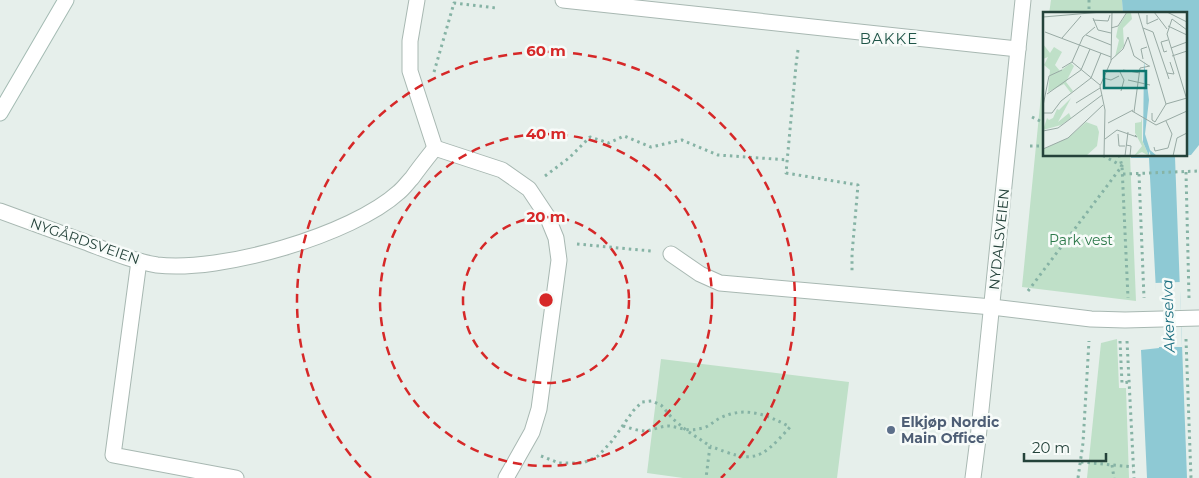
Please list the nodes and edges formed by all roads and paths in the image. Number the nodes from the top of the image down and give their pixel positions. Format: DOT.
graph roads {
  1 [pos="66,0"];
  2 [pos="417,0"];
  3 [pos="563,0"];
  4 [pos="1023,0"];
  5 [pos="454,2"];
  6 [pos="496,8"];
  7 [pos="1018,49"];
  8 [pos="798,50"];
  9 [pos="419,98"];
  10 [pos="0,113"];
  11 [pos="1032,116"];
  12 [pos="1043,122"];
  13 [pos="1028,146"];
  14 [pos="1043,146"];
  15 [pos="435,148"];
  16 [pos="1104,156"];
  17 [pos="1119,156"];
  18 [pos="788,160"];
  19 [pos="1122,166"];
  20 [pos="1199,171"];
  21 [pos="1186,172"];
  22 [pos="1123,174"];
  23 [pos="1139,174"];
  24 [pos="529,189"];
  25 [pos="0,211"];
  26 [pos="578,244"];
  27 [pos="671,254"];
  28 [pos="852,254"];
  29 [pos="139,261"];
  30 [pos="1027,292"];
  31 [pos="1189,301"];
  32 [pos="1128,304"];
  33 [pos="1144,304"];
  34 [pos="992,307"];
  35 [pos="1199,318"];
  36 [pos="1186,334"];
  37 [pos="1090,336"];
  38 [pos="1120,336"];
  39 [pos="1127,336"];
  40 [pos="1130,382"];
  41 [pos="623,426"];
  42 [pos="686,430"];
  43 [pos="710,446"];
  44 [pos="522,450"];
  45 [pos="1080,462"];
  46 [pos="1112,465"];
  47 [pos="1133,467"];
  48 [pos="236,478"];
  49 [pos="506,478"];
  50 [pos="706,478"];
  51 [pos="973,478"];
  52 [pos="1078,478"];
  53 [pos="1114,478"];
  54 [pos="1134,478"];
  55 [pos="1191,478"];
  1 -- 10 [label="street"];
  2 -- 9 [label="street"];
  3 -- 7 [label="street"];
  4 -- 7 [label="street, NYDALSVEIEN"];
  5 -- 6 [label="path"];
  5 -- 9 [label="path"];
  7 -- 34 [label="street, NYDALSVEIEN"];
  8 -- 18 [label="path"];
  9 -- 15 [label="street"];
  11 -- 12 [label="path"];
  13 -- 14 [label="path"];
  15 -- 24 [label="street"];
  15 -- 29 [label="street, NYGÅRDSVEIEN"];
  16 -- 19 [label="path"];
  17 -- 19 [label="path"];
  18 -- 24 [label="path"];
  18 -- 28 [label="path"];
  19 -- 22 [label="path"];
  19 -- 30 [label="path"];
  20 -- 21 [label="path"];
  21 -- 23 [label="path"];
  21 -- 31 [label="path"];
  22 -- 23 [label="path"];
  22 -- 32 [label="path"];
  23 -- 33 [label="path"];
  24 -- 44 [label="street"];
  25 -- 29 [label="street, NYGÅRDSVEIEN"];
  26 -- 27 [label="path"];
  27 -- 34 [label="street"];
  29 -- 48 [label="street"];
  34 -- 35 [label="street"];
  34 -- 51 [label="street, NYDALSVEIEN"];
  36 -- 55 [label="path"];
  37 -- 45 [label="path"];
  38 -- 40 [label="path"];
  39 -- 40 [label="path"];
  40 -- 47 [label="path"];
  41 -- 42 [label="path"];
  41 -- 42 [label="path"];
  41 -- 44 [label="path"];
  42 -- 43 [label="path"];
  42 -- 43 [label="path"];
  43 -- 50 [label="path"];
  44 -- 49 [label="street"];
  45 -- 46 [label="path"];
  45 -- 52 [label="path"];
  46 -- 47 [label="path"];
  46 -- 53 [label="path"];
  47 -- 54 [label="path"];
}
